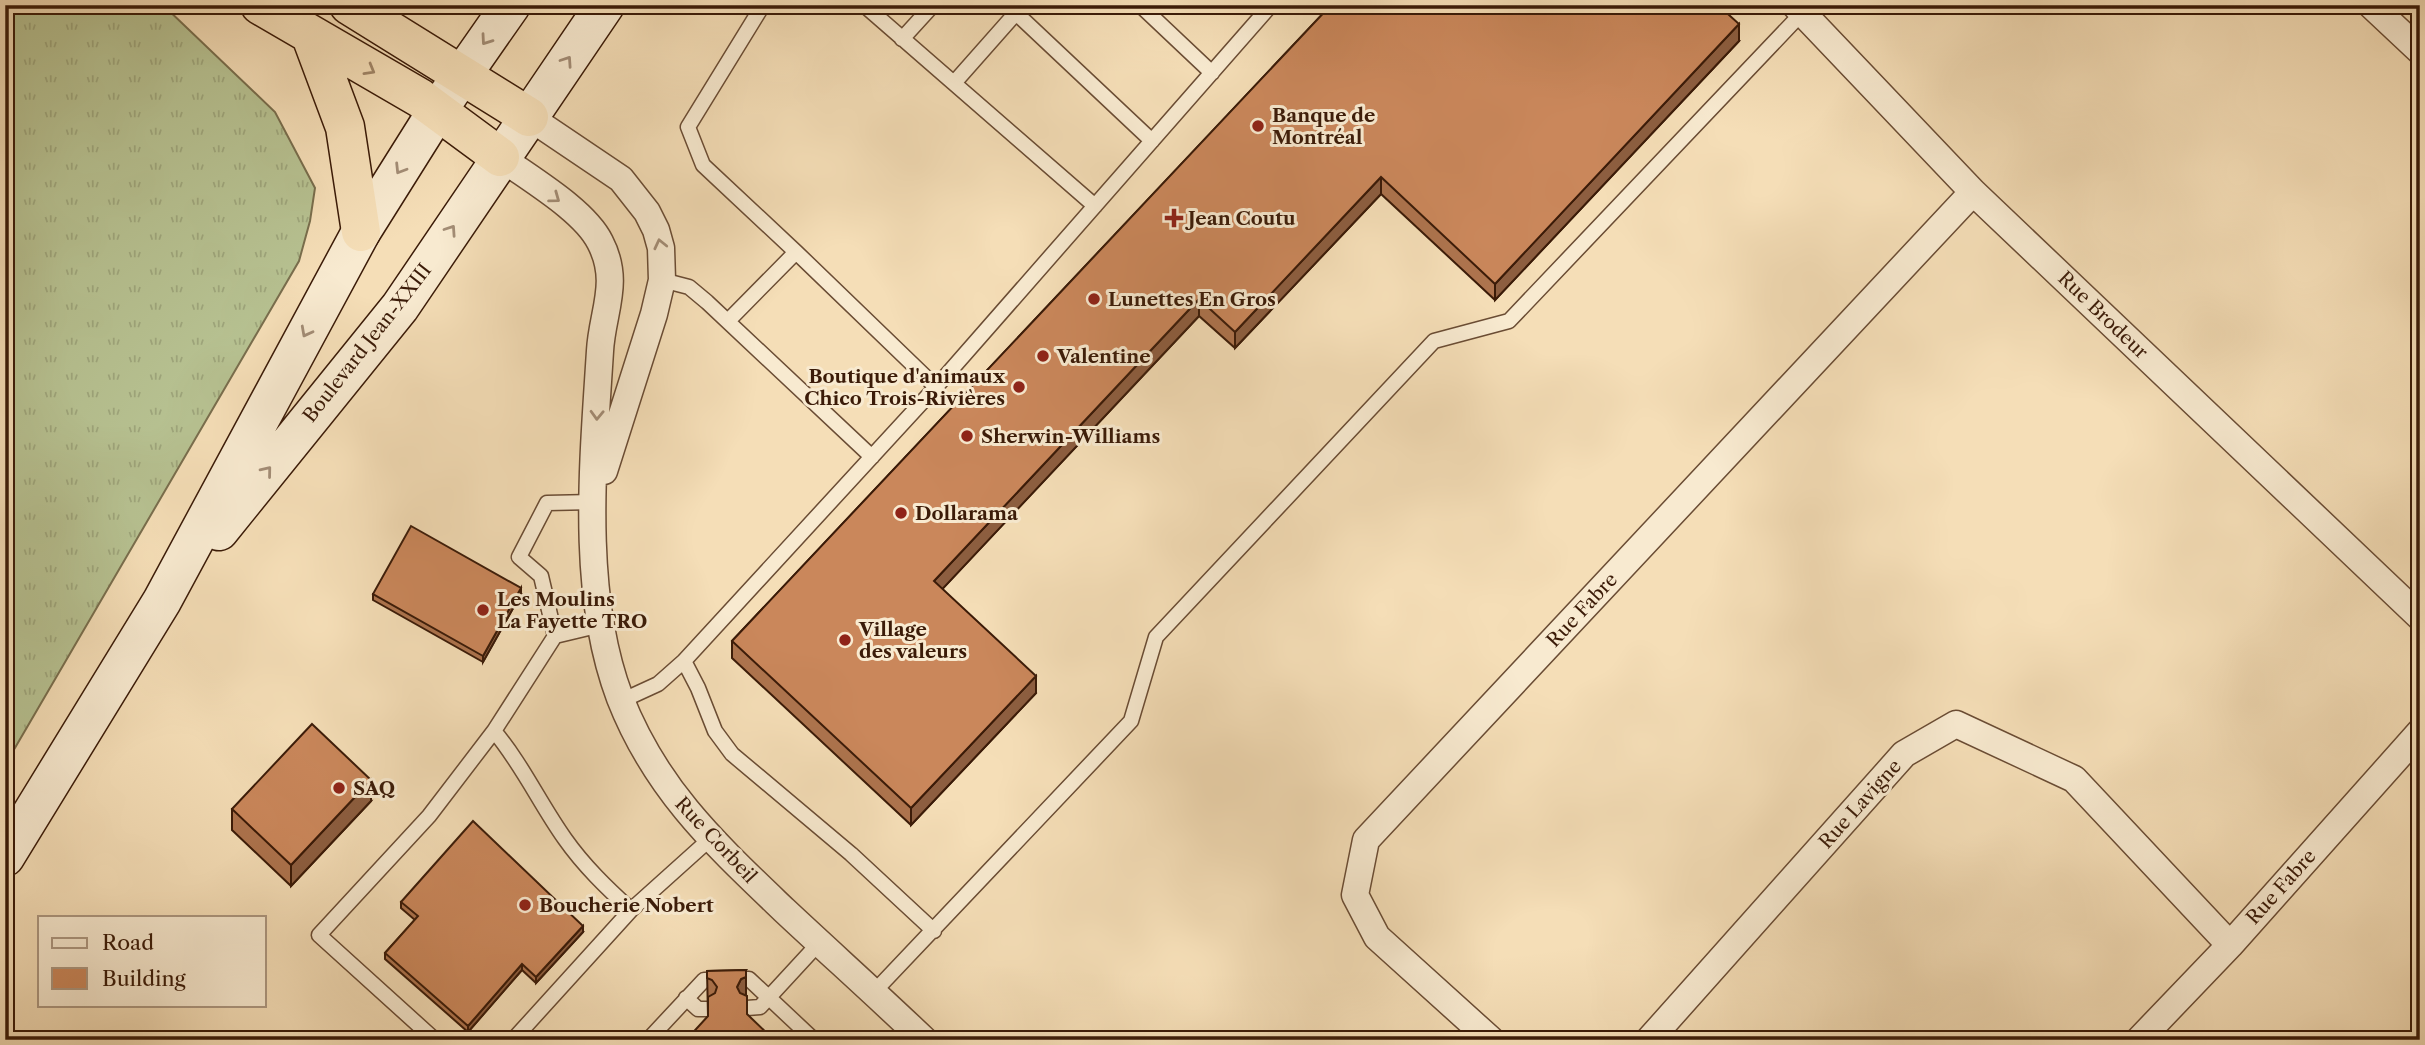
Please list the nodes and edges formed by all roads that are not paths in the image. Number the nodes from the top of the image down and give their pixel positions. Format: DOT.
graph roads {
  1 [pos="260,5"];
  2 [pos="349,5"];
  3 [pos="510,5"];
  4 [pos="605,5"];
  5 [pos="763,5"];
  6 [pos="864,5"];
  7 [pos="933,5"];
  8 [pos="1140,5"];
  9 [pos="1271,5"];
  10 [pos="2371,5"];
  11 [pos="1020,9"];
  12 [pos="1798,9"];
  13 [pos="311,36"];
  14 [pos="902,39"];
  15 [pos="2420,51"];
  16 [pos="1212,73"];
  17 [pos="461,75"];
  18 [pos="954,83"];
  19 [pos="436,111"];
  20 [pos="529,117"];
  21 [pos="1152,141"];
  22 [pos="500,157"];
  23 [pos="1973,192"];
  24 [pos="1095,206"];
  25 [pos="361,232"];
  26 [pos="796,252"];
  27 [pos="662,280"];
  28 [pos="728,321"];
  29 [pos="936,387"];
  30 [pos="872,457"];
  31 [pos="593,502"];
  32 [pos="162,601"];
  33 [pos="2420,617"];
  34 [pos="601,625"];
  35 [pos="555,636"];
  36 [pos="684,661"];
  37 [pos="621,701"];
  38 [pos="494,731"];
  39 [pos="2420,732"];
  40 [pos="710,839"];
  41 [pos="5,857"];
  42 [pos="631,910"];
  43 [pos="934,931"];
  44 [pos="819,943"];
  45 [pos="2230,945"];
  46 [pos="873,993"];
  47 [pos="769,997"];
  48 [pos="686,999"];
  49 [pos="747,1008"];
  50 [pos="708,1009"];
  51 [pos="435,1040"];
  52 [pos="513,1040"];
  53 [pos="648,1040"];
  54 [pos="814,1040"];
  55 [pos="924,1040"];
  56 [pos="1492,1040"];
  57 [pos="1649,1040"];
  58 [pos="2139,1040"];
  1 -- 13 [label="highway"];
  2 -- 17 [label="highway"];
  3 -- 17 [label="street, Boulevard Jean-XXIII, one-way"];
  20 -- 4 [label="street, Boulevard Jean-XXIII, one-way"];
  5 -- 26 [label="lane"];
  6 -- 14 [label="lane"];
  7 -- 14 [label="lane"];
  8 -- 16 [label="lane"];
  9 -- 16 [label="lane"];
  10 -- 15 [label="street"];
  11 -- 18 [label="lane"];
  11 -- 21 [label="lane"];
  12 -- 23 [label="street, Rue Brodeur"];
  12 -- 43 [label="lane"];
  13 -- 19 [label="highway, one-way"];
  13 -- 25 [label="highway"];
  14 -- 18 [label="lane"];
  16 -- 21 [label="lane"];
  17 -- 19 [label="street, Boulevard Jean-XXIII"];
  17 -- 20 [label="highway"];
  18 -- 24 [label="lane"];
  19 -- 22 [label="highway"];
  19 -- 25 [label="street, Boulevard Jean-XXIII, one-way"];
  20 -- 22 [label="street, Boulevard Jean-XXIII"];
  27 -- 20 [label="street, Rue Corbeil, one-way"];
  21 -- 24 [label="lane"];
  22 -- 31 [label="street, Rue Corbeil, one-way"];
  32 -- 22 [label="street, Boulevard Jean-XXIII, one-way"];
  23 -- 33 [label="street, Rue Brodeur"];
  23 -- 56 [label="street, Rue Fabre"];
  24 -- 29 [label="lane"];
  25 -- 32 [label="street, Boulevard Jean-XXIII, one-way"];
  26 -- 28 [label="lane"];
  26 -- 29 [label="lane"];
  27 -- 28 [label="lane"];
  27 -- 31 [label="street, Rue Corbeil"];
  28 -- 30 [label="lane"];
  29 -- 30 [label="lane"];
  30 -- 36 [label="lane"];
  31 -- 34 [label="street, Rue Corbeil"];
  31 -- 35 [label="lane"];
  32 -- 41 [label="street, Boulevard Jean-XXIII"];
  34 -- 35 [label="lane"];
  34 -- 37 [label="street, Rue Corbeil"];
  35 -- 38 [label="lane"];
  36 -- 37 [label="lane"];
  36 -- 43 [label="lane"];
  37 -- 40 [label="street, Rue Corbeil"];
  38 -- 42 [label="lane"];
  38 -- 51 [label="lane"];
  39 -- 45 [label="street, Rue Fabre"];
  40 -- 42 [label="lane"];
  40 -- 44 [label="street, Rue Corbeil"];
  42 -- 52 [label="lane"];
  43 -- 46 [label="lane"];
  44 -- 46 [label="street, Rue Corbeil"];
  44 -- 47 [label="lane"];
  45 -- 57 [label="street, Rue Lavigne"];
  45 -- 58 [label="street, Rue Fabre"];
  46 -- 55 [label="street, Rue Corbeil"];
  47 -- 48 [label="lane"];
  47 -- 49 [label="lane"];
  47 -- 54 [label="lane"];
  48 -- 50 [label="lane"];
  48 -- 53 [label="lane"];
}
